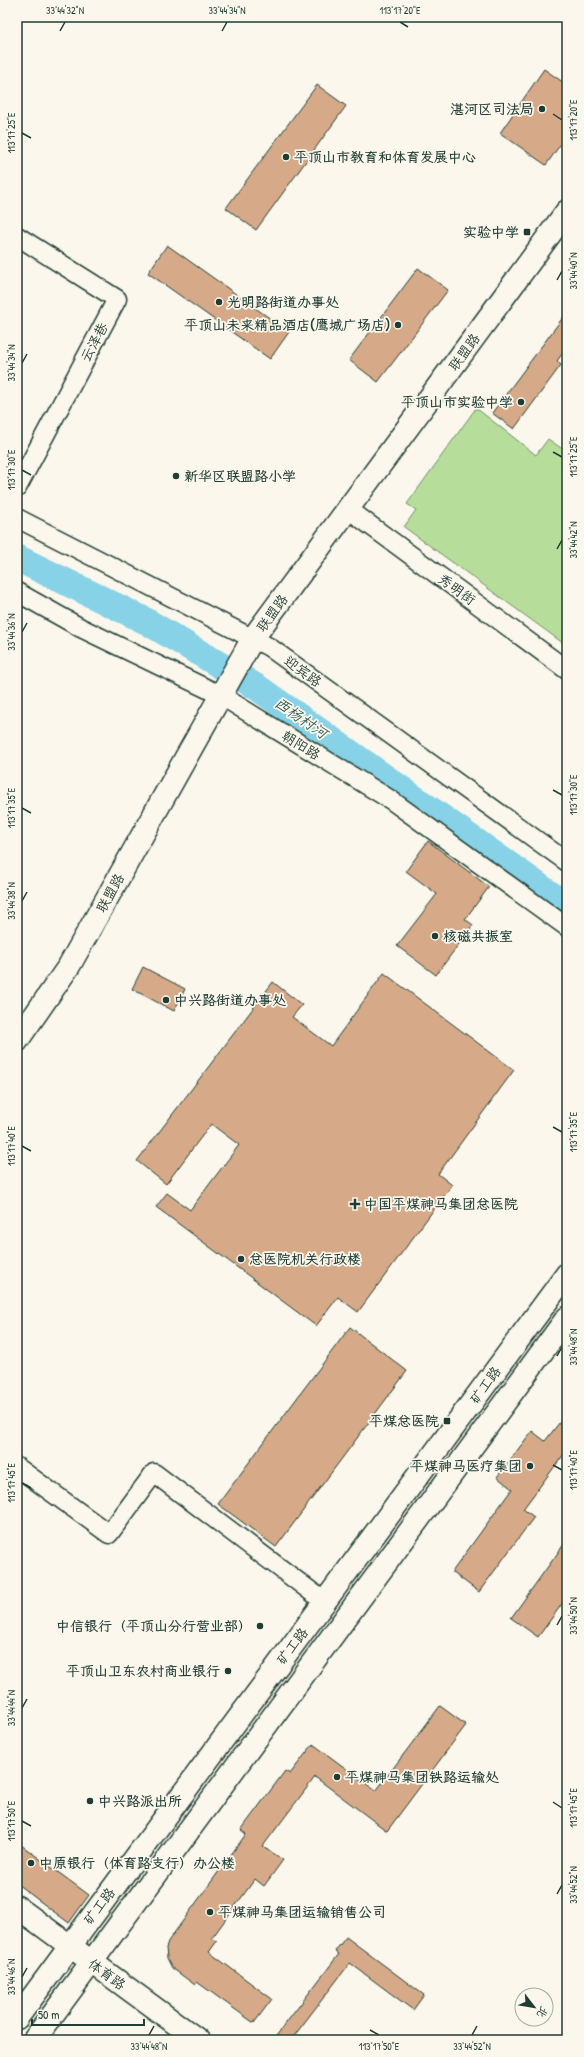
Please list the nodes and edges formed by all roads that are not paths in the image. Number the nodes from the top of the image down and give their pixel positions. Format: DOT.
graph roads {
  1 [pos="567,211"];
  2 [pos="17,236"];
  3 [pos="17,488"];
  4 [pos="348,509"];
  5 [pos="17,518"];
  6 [pos="17,592"];
  7 [pos="250,643"];
  8 [pos="567,670"];
  9 [pos="222,692"];
  10 [pos="567,862"];
  11 [pos="567,927"];
  12 [pos="17,1041"];
  13 [pos="567,1274"];
  14 [pos="567,1318"];
  15 [pos="17,1467"];
  16 [pos="325,1602"];
  17 [pos="17,1907"];
  18 [pos="70,1946"];
  19 [pos="91,1962"];
  20 [pos="17,2018"];
  21 [pos="34,2040"];
  22 [pos="198,2040"];
  1 -- 4 [label="main road, 联盟路"];
  2 -- 3 [label="street, 云泽巷"];
  4 -- 7 [label="main road, 联盟路"];
  4 -- 8 [label="street, 秀明街"];
  5 -- 7 [label="street, 迎宾路"];
  6 -- 9 [label="street, 朝阳路"];
  7 -- 9 [label="main road, 联盟路"];
  7 -- 10 [label="street, 迎宾路"];
  9 -- 11 [label="street, 朝阳路"];
  9 -- 12 [label="main road, 联盟路"];
  13 -- 16 [label="main road, 矿工路"];
  14 -- 19 [label="main road, 矿工路"];
  15 -- 16 [label="street"];
  16 -- 18 [label="main road, 矿工路"];
  17 -- 18 [label="main road, 体育路"];
  18 -- 19 [label="main road, 体育路"];
  18 -- 20 [label="main road, 矿工路"];
  19 -- 21 [label="main road, 矿工路"];
  19 -- 22 [label="main road, 体育路"];
}
